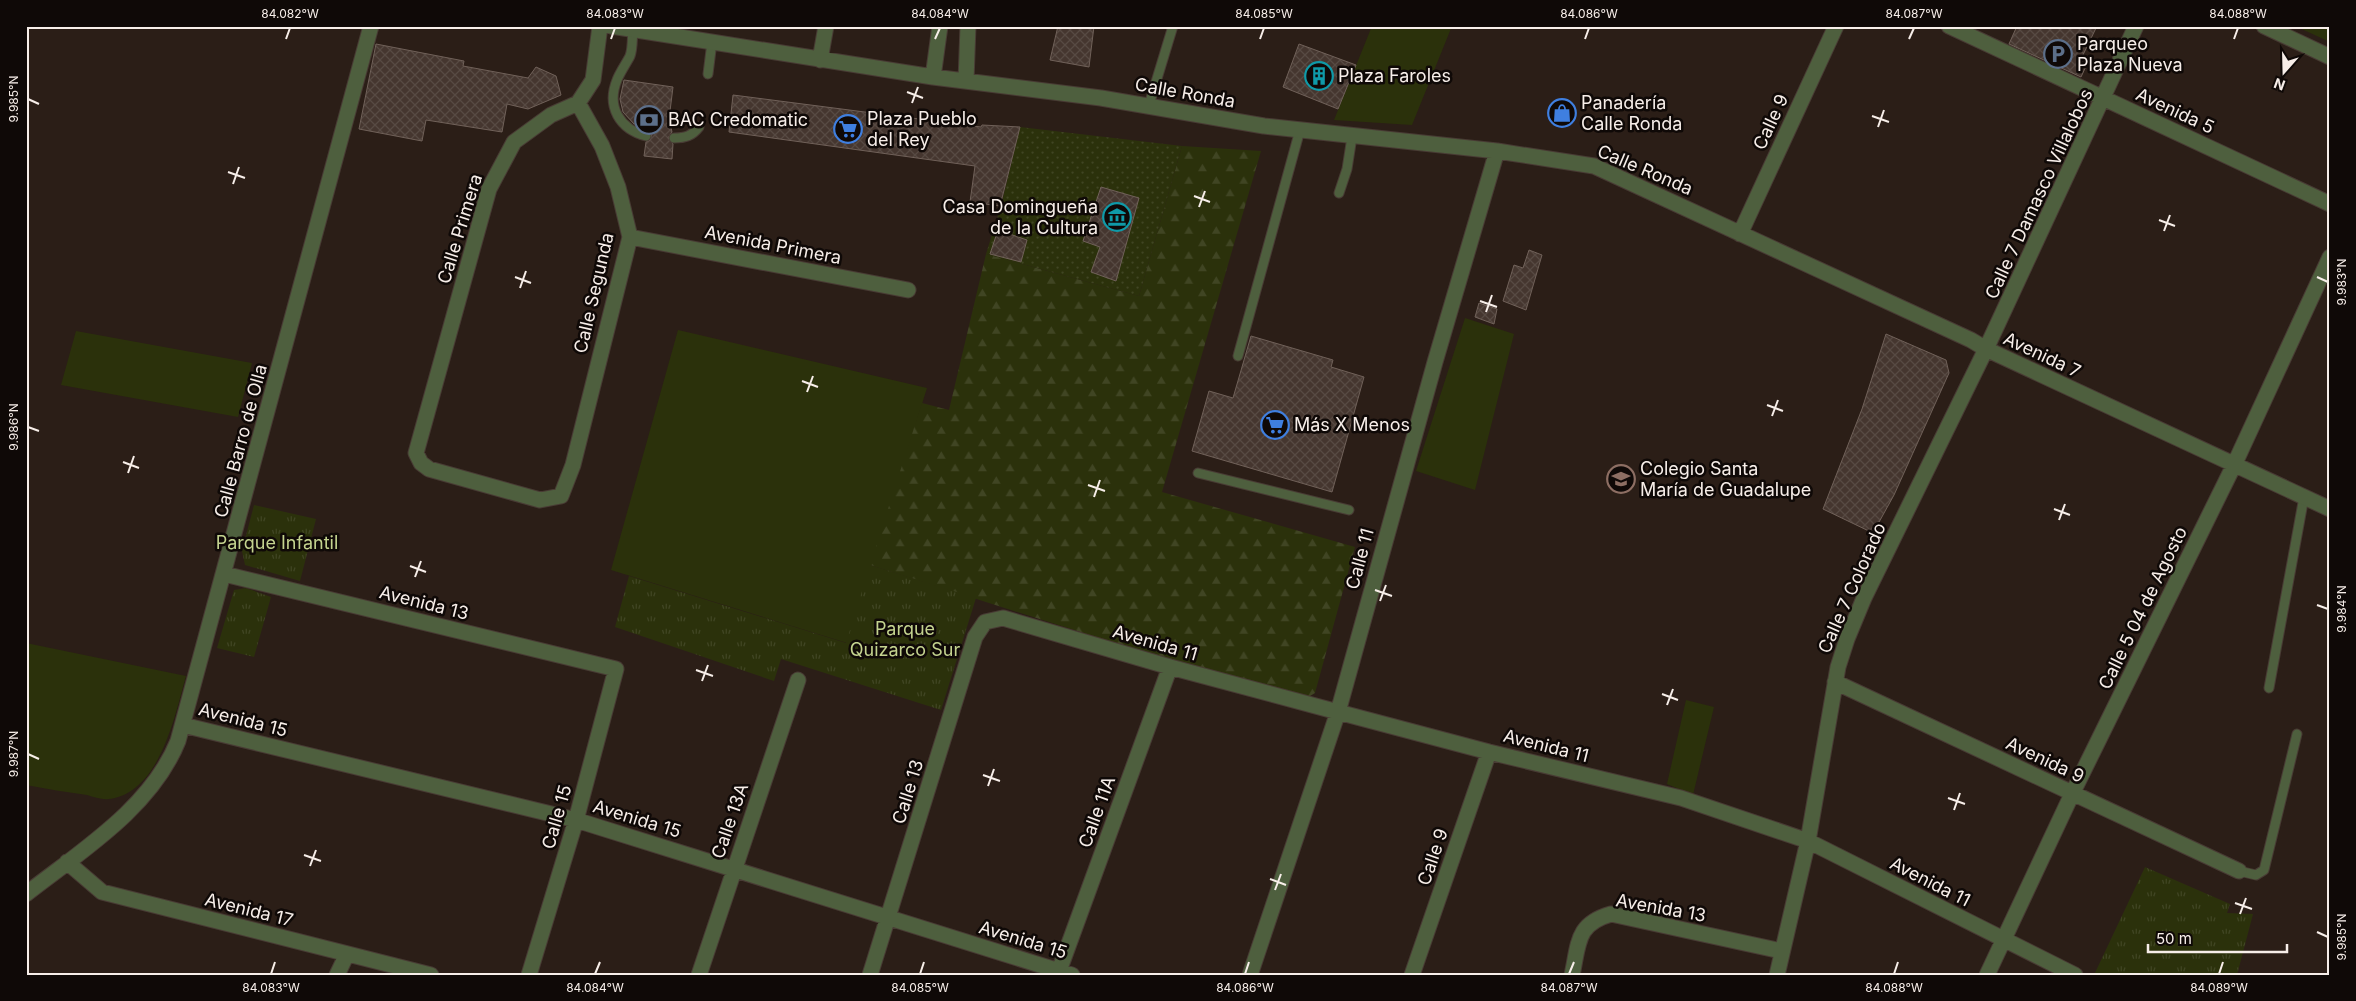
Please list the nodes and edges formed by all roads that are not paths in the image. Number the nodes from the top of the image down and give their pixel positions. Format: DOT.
graph roads {
  1 [pos="370,26"];
  2 [pos="600,26"];
  3 [pos="611,26"];
  4 [pos="826,26"];
  5 [pos="940,26"];
  6 [pos="968,26"];
  7 [pos="1173,26"];
  8 [pos="1836,26"];
  9 [pos="1949,26"];
  10 [pos="2136,26"];
  11 [pos="2264,26"];
  12 [pos="633,29"];
  13 [pos="712,42"];
  14 [pos="2330,58"];
  15 [pos="820,60"];
  16 [pos="708,74"];
  17 [pos="933,77"];
  18 [pos="966,81"];
  19 [pos="2104,99"];
  20 [pos="578,103"];
  21 [pos="1149,105"];
  22 [pos="699,126"];
  23 [pos="1300,130"];
  24 [pos="646,136"];
  25 [pos="1352,137"];
  26 [pos="674,138"];
  27 [pos="1498,150"];
  28 [pos="1339,193"];
  29 [pos="2330,204"];
  30 [pos="1740,234"];
  31 [pos="630,237"];
  32 [pos="2330,257"];
  33 [pos="908,290"];
  34 [pos="1986,350"];
  35 [pos="1238,356"];
  36 [pos="2235,464"];
  37 [pos="1198,473"];
  38 [pos="560,496"];
  39 [pos="2304,497"];
  40 [pos="2330,509"];
  41 [pos="1349,510"];
  42 [pos="224,574"];
  43 [pos="985,622"];
  44 [pos="1170,667"];
  45 [pos="616,669"];
  46 [pos="798,680"];
  47 [pos="1835,682"];
  48 [pos="2269,688"];
  49 [pos="1338,712"];
  50 [pos="183,725"];
  51 [pos="2297,734"];
  52 [pos="1489,752"];
  53 [pos="2072,794"];
  54 [pos="576,820"];
  55 [pos="1808,842"];
  56 [pos="67,862"];
  57 [pos="734,868"];
  58 [pos="2239,871"];
  59 [pos="26,894"];
  60 [pos="889,919"];
  61 [pos="2003,940"];
  62 [pos="1781,951"];
  63 [pos="347,954"];
  64 [pos="1066,973"];
  65 [pos="337,975"];
  66 [pos="431,975"];
  67 [pos="529,975"];
  68 [pos="699,975"];
  69 [pos="870,975"];
  70 [pos="1250,975"];
  71 [pos="1412,975"];
  72 [pos="1572,975"];
  73 [pos="1777,975"];
  74 [pos="1987,975"];
  75 [pos="2075,975"];
  1 -- 42 [label="street, Calle Barro de Olla"];
  2 -- 20 [label="street"];
  3 -- 12 [label="street, Calle Ronda"];
  4 -- 15 [label="street"];
  5 -- 17 [label="street"];
  6 -- 18 [label="street"];
  7 -- 21 [label="lane"];
  8 -- 30 [label="street, Calle 9"];
  9 -- 19 [label="street, Avenida 5"];
  10 -- 19 [label="street, Calle 7 Damasco Villalobos"];
  11 -- 14 [label="street"];
  12 -- 13 [label="street, Calle Ronda"];
  12 -- 24 [label="lane"];
  13 -- 15 [label="street, Calle Ronda"];
  13 -- 16 [label="lane"];
  15 -- 17 [label="street, Calle Ronda"];
  17 -- 18 [label="street, Calle Ronda"];
  18 -- 21 [label="street, Calle Ronda"];
  19 -- 29 [label="street, Avenida 5"];
  19 -- 34 [label="street, Calle 7 Damasco Villalobos"];
  20 -- 31 [label="street, Calle Segunda"];
  20 -- 38 [label="street, Calle Primera"];
  21 -- 23 [label="street, Calle Ronda"];
  22 -- 26 [label="lane"];
  23 -- 25 [label="street, Calle Ronda"];
  23 -- 35 [label="lane"];
  25 -- 27 [label="street, Calle Ronda"];
  25 -- 28 [label="lane"];
  27 -- 30 [label="street, Calle Ronda"];
  27 -- 49 [label="street, Calle 11"];
  30 -- 34 [label="street, Avenida 7"];
  31 -- 33 [label="street, Avenida Primera"];
  31 -- 38 [label="street, Calle Segunda"];
  32 -- 36 [label="street, Calle 5 04 de Agosto"];
  34 -- 36 [label="street, Avenida 7"];
  34 -- 47 [label="street, Calle 7 Colorado"];
  36 -- 39 [label="street, Avenida 7"];
  36 -- 53 [label="street, Calle 5 04 de Agosto"];
  37 -- 41 [label="lane"];
  39 -- 40 [label="street, Avenida 7"];
  39 -- 48 [label="lane"];
  42 -- 45 [label="street, Avenida 13"];
  42 -- 50 [label="street, Calle Barro de Olla"];
  43 -- 44 [label="street, Avenida 11"];
  43 -- 60 [label="street, Calle 13"];
  44 -- 49 [label="street, Avenida 11"];
  44 -- 64 [label="street, Calle 11A"];
  45 -- 54 [label="street, Calle 15"];
  46 -- 57 [label="street, Calle 13A"];
  47 -- 53 [label="street, Avenida 9"];
  47 -- 55 [label="street, Calle 7 Colorado"];
  49 -- 52 [label="street, Avenida 11"];
  49 -- 70 [label="street, Calle 11"];
  50 -- 54 [label="street, Avenida 15"];
  50 -- 56 [label="street, Calle Barro de Olla"];
  51 -- 58 [label="lane"];
  52 -- 55 [label="street, Avenida 11"];
  52 -- 71 [label="street, Calle 9"];
  53 -- 58 [label="street, Avenida 9"];
  53 -- 61 [label="street, Calle 5 04 de Agosto"];
  54 -- 57 [label="street, Avenida 15"];
  54 -- 67 [label="street, Calle 15"];
  55 -- 61 [label="street, Avenida 11"];
  55 -- 62 [label="street, Calle 7 Colorado"];
  56 -- 59 [label="street, Calle Barro de Olla"];
  56 -- 63 [label="street, Avenida 17"];
  57 -- 60 [label="street, Avenida 15"];
  57 -- 68 [label="street, Calle 13A"];
  60 -- 64 [label="street, Avenida 15"];
  60 -- 69 [label="street, Calle 13"];
  61 -- 74 [label="street, Calle 5 04 de Agosto"];
  61 -- 75 [label="street, Avenida 11"];
  62 -- 72 [label="street, Avenida 13"];
  62 -- 73 [label="street, Calle 7 Colorado"];
  63 -- 65 [label="street"];
  63 -- 66 [label="street, Avenida 17"];
}
